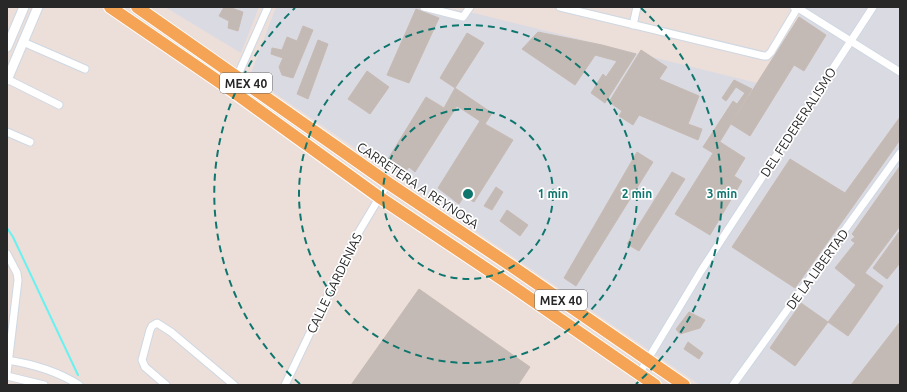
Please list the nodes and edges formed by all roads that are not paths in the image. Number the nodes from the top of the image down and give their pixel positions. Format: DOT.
graph roads {
  1 [pos="24,7"];
  2 [pos="38,7"];
  3 [pos="110,7"];
  4 [pos="137,7"];
  5 [pos="268,7"];
  6 [pos="424,7"];
  7 [pos="470,7"];
  8 [pos="560,7"];
  9 [pos="637,7"];
  10 [pos="797,7"];
  11 [pos="873,7"];
  12 [pos="633,25"];
  13 [pos="850,41"];
  14 [pos="23,42"];
  15 [pos="7,47"];
  16 [pos="85,69"];
  17 [pos="900,72"];
  18 [pos="237,77"];
  19 [pos="7,80"];
  20 [pos="230,90"];
  21 [pos="59,105"];
  22 [pos="7,132"];
  23 [pos="30,142"];
  24 [pos="900,153"];
  25 [pos="388,184"];
  26 [pos="379,197"];
  27 [pos="7,254"];
  28 [pos="647,359"];
  29 [pos="8,360"];
  30 [pos="7,374"];
  31 [pos="639,374"];
  32 [pos="44,385"];
  33 [pos="80,385"];
  34 [pos="166,385"];
  35 [pos="234,385"];
  36 [pos="285,385"];
  37 [pos="655,385"];
  38 [pos="684,385"];
  39 [pos="733,385"];
  1 -- 15 [label="street"];
  2 -- 14 [label="street"];
  3 -- 20 [label="main road, MEX 40"];
  4 -- 18 [label="main road, CARRETERA A REYNOSA / MEX 40"];
  5 -- 18 [label="street"];
  6 -- 7 [label="street"];
  8 -- 12 [label="street"];
  9 -- 12 [label="street"];
  10 -- 12 [label="street"];
  10 -- 13 [label="street"];
  11 -- 13 [label="street, DEL FEDERERALISMO"];
  13 -- 17 [label="street"];
  13 -- 28 [label="street, DEL FEDERERALISMO"];
  14 -- 16 [label="street"];
  14 -- 19 [label="street"];
  18 -- 20 [label="street"];
  18 -- 25 [label="main road, CARRETERA A REYNOSA / MEX 40"];
  19 -- 21 [label="street"];
  20 -- 26 [label="main road, MEX 40"];
  22 -- 23 [label="street"];
  24 -- 39 [label="street, DE LA LIBERTAD"];
  25 -- 26 [label="street, CALLE GARDENIAS"];
  25 -- 28 [label="main road, CARRETERA A REYNOSA / MEX 40"];
  26 -- 31 [label="main road, MEX 40"];
  26 -- 36 [label="street, CALLE GARDENIAS"];
  27 -- 29 [label="street"];
  28 -- 31 [label="street, DEL FEDERERALISMO"];
  28 -- 38 [label="main road, CARRETERA A REYNOSA / MEX 40"];
  29 -- 30 [label="street"];
  29 -- 33 [label="street"];
  30 -- 32 [label="street"];
  31 -- 37 [label="main road, MEX 40"];
  34 -- 35 [label="street"];
}
